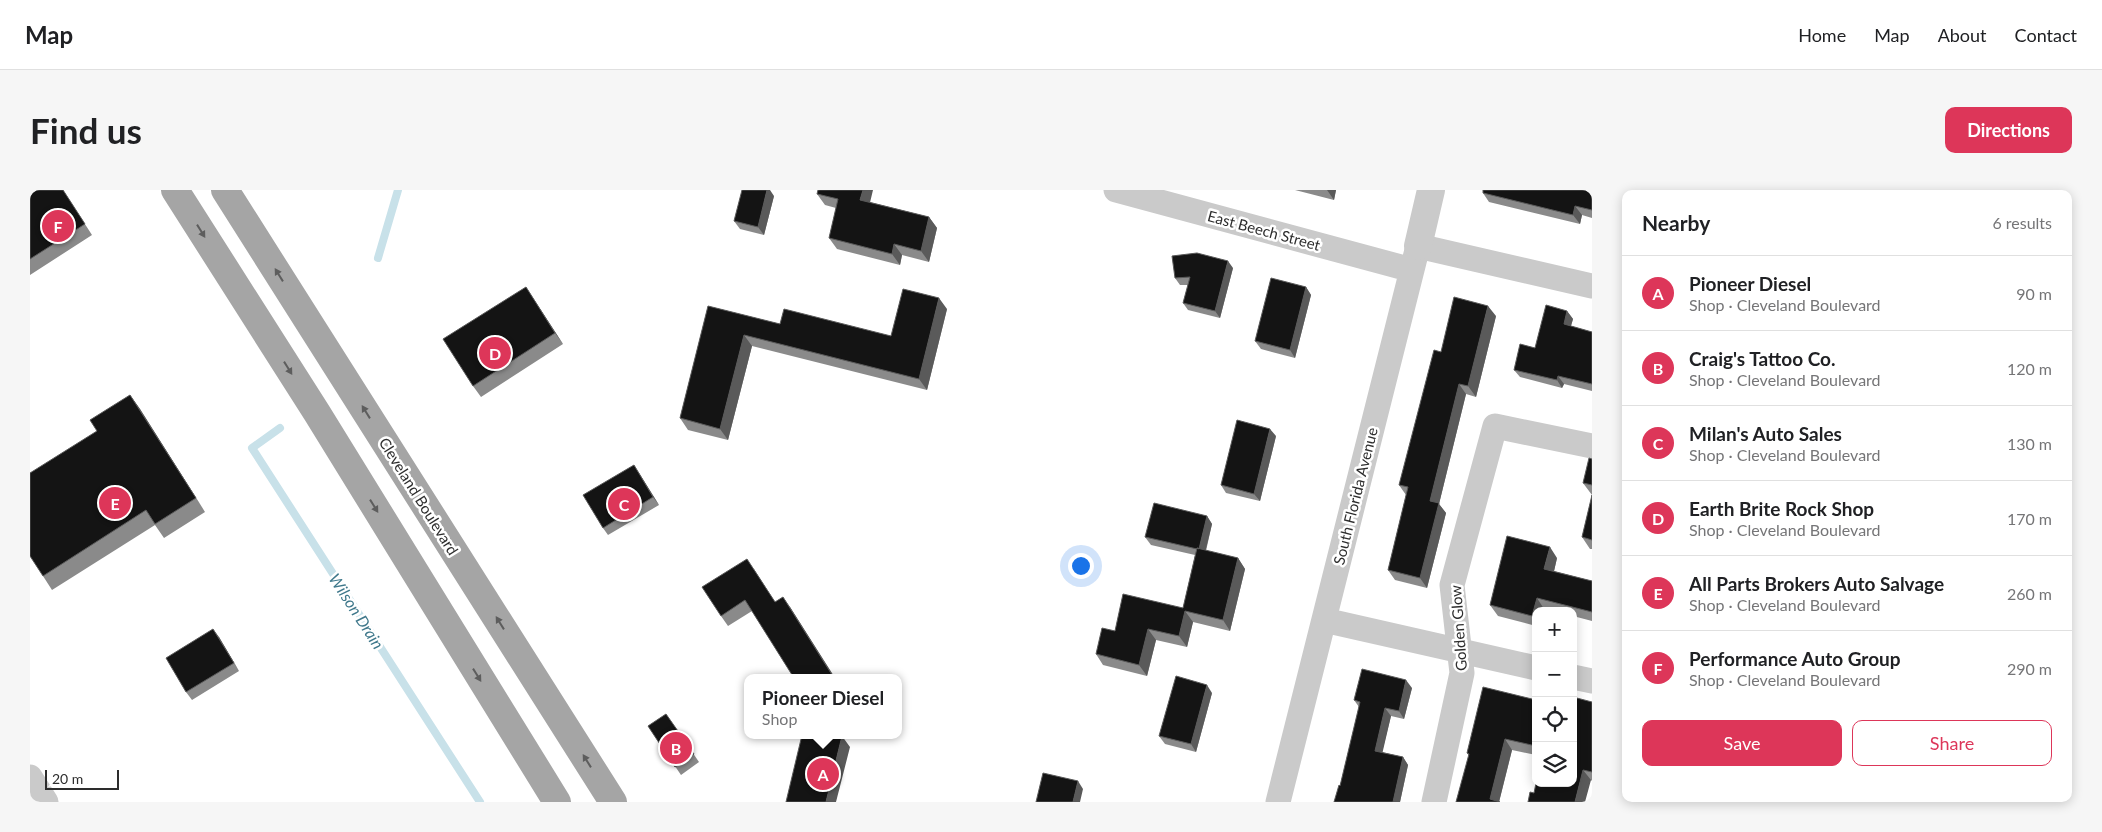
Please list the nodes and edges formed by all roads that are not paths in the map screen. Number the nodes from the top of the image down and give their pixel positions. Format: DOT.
graph roads {
  1 [pos="175,190"];
  2 [pos="225,190"];
  3 [pos="1116,190"];
  4 [pos="1431,190"];
  5 [pos="1415,258"];
  6 [pos="1592,286"];
  7 [pos="1592,446"];
  8 [pos="1324,620"];
  9 [pos="1460,651"];
  10 [pos="1532,667"];
  11 [pos="1577,678"];
  12 [pos="1592,682"];
  13 [pos="30,777"];
  14 [pos="46,802"];
  15 [pos="557,802"];
  16 [pos="613,802"];
  17 [pos="1278,802"];
  18 [pos="1434,802"];
  1 -- 15 [label="main road, one-way"];
  16 -- 2 [label="main road, Cleveland Boulevard, one-way"];
  3 -- 5 [label="street, East Beech Street"];
  4 -- 5 [label="street, South Florida Avenue"];
  5 -- 6 [label="street, East Beech Street"];
  5 -- 8 [label="street, South Florida Avenue"];
  7 -- 9 [label="street, Golden Glow"];
  8 -- 9 [label="street"];
  8 -- 17 [label="street, South Florida Avenue"];
  9 -- 10 [label="street"];
  9 -- 18 [label="street, Golden Glow"];
  11 -- 12 [label="street"];
  13 -- 14 [label="street"];
}
